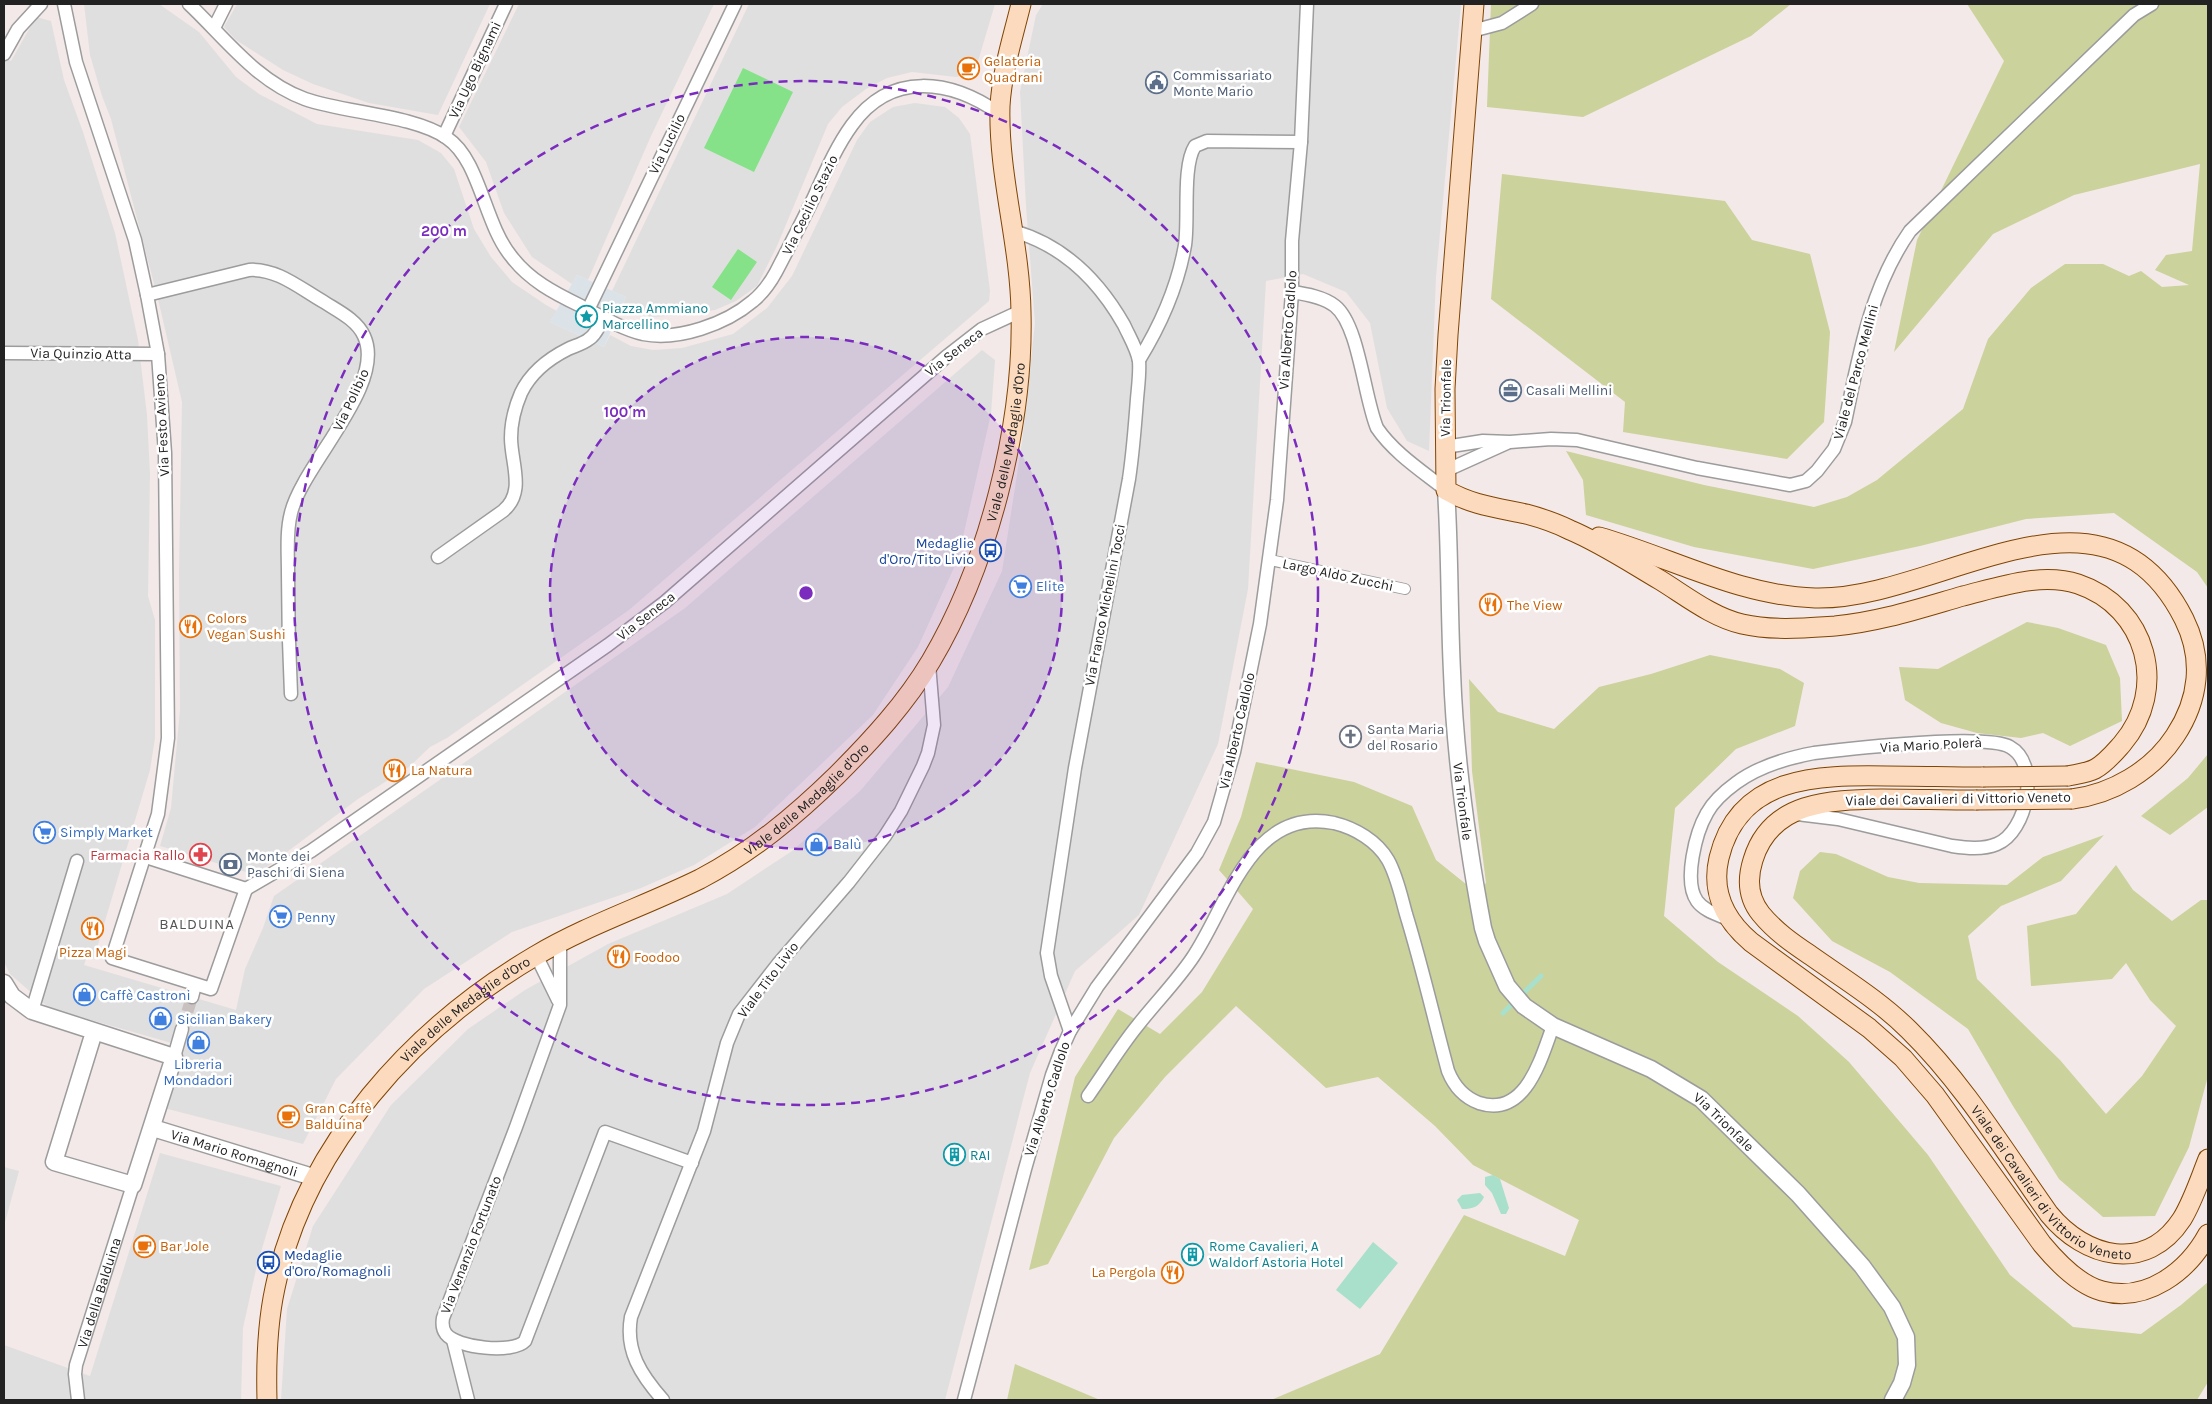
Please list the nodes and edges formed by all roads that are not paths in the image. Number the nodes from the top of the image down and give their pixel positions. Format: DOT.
graph roads {
  1 [pos="41,4"];
  2 [pos="64,4"];
  3 [pos="189,4"];
  4 [pos="226,4"];
  5 [pos="506,4"];
  6 [pos="735,4"];
  7 [pos="1021,4"];
  8 [pos="1307,4"];
  9 [pos="1474,4"];
  10 [pos="1532,4"];
  11 [pos="2152,4"];
  12 [pos="214,28"];
  13 [pos="1472,30"];
  14 [pos="4,54"];
  15 [pos="1000,114"];
  16 [pos="444,136"];
  17 [pos="1301,142"];
  18 [pos="1013,231"];
  19 [pos="1292,292"];
  20 [pos="147,295"];
  21 [pos="588,310"];
  22 [pos="1021,311"];
  23 [pos="610,320"];
  24 [pos="4,353"];
  25 [pos="158,354"];
  26 [pos="1139,360"];
  27 [pos="1510,442"];
  28 [pos="1445,447"];
  29 [pos="1446,480"];
  30 [pos="1573,531"];
  31 [pos="438,557"];
  32 [pos="1270,560"];
  33 [pos="1405,589"];
  34 [pos="929,664"];
  35 [pos="291,694"];
  36 [pos="1792,813"];
  37 [pos="146,857"];
  38 [pos="77,861"];
  39 [pos="246,889"];
  40 [pos="1730,920"];
  41 [pos="560,942"];
  42 [pos="536,955"];
  43 [pos="4,983"];
  44 [pos="560,1005"];
  45 [pos="32,1011"];
  46 [pos="1553,1026"];
  47 [pos="182,1029"];
  48 [pos="1070,1031"];
  49 [pos="94,1032"];
  50 [pos="174,1057"];
  51 [pos="1088,1096"];
  52 [pos="152,1128"];
  53 [pos="2208,1159"];
  54 [pos="692,1163"];
  55 [pos="316,1178"];
  56 [pos="133,1185"];
  57 [pos="2208,1235"];
  58 [pos="453,1340"];
  59 [pos="78,1400"];
  60 [pos="267,1400"];
  61 [pos="468,1400"];
  62 [pos="663,1400"];
  63 [pos="964,1400"];
  64 [pos="1893,1400"];
  1 -- 14 [label="street"];
  2 -- 20 [label="street, Via Festo Avieno"];
  3 -- 12 [label="street"];
  4 -- 12 [label="street"];
  5 -- 16 [label="street, Via Ugo Bignami"];
  6 -- 21 [label="street, Via Lucilio"];
  7 -- 15 [label="main road, Viale delle Medaglie d'Oro"];
  8 -- 17 [label="street, Via Alberto Cadlolo"];
  9 -- 13 [label="main road, Via Trionfale"];
  10 -- 13 [label="street"];
  11 -- 27 [label="street, Viale del Parco Mellini"];
  12 -- 16 [label="street"];
  13 -- 28 [label="main road, Via Trionfale"];
  15 -- 18 [label="main road, Viale delle Medaglie d'Oro"];
  15 -- 23 [label="street, Via Cecilio Stazio"];
  16 -- 21 [label="street"];
  17 -- 19 [label="street, Via Alberto Cadlolo"];
  17 -- 26 [label="street"];
  18 -- 22 [label="main road, Viale delle Medaglie d'Oro"];
  18 -- 26 [label="street, Via Franco Michelini Tocci"];
  19 -- 29 [label="street"];
  19 -- 32 [label="street, Via Alberto Cadlolo"];
  20 -- 25 [label="street, Via Festo Avieno"];
  20 -- 35 [label="street, Via Polibio"];
  21 -- 23 [label="street"];
  22 -- 34 [label="main road, Viale delle Medaglie d'Oro"];
  22 -- 39 [label="street, Via Seneca"];
  23 -- 31 [label="street"];
  24 -- 25 [label="street, Via Quinzio Atta"];
  25 -- 37 [label="street, Via Festo Avieno"];
  26 -- 48 [label="street, Via Franco Michelini Tocci"];
  27 -- 28 [label="street, Viale del Parco Mellini"];
  27 -- 29 [label="street, Viale del Parco Mellini"];
  28 -- 29 [label="main road, Via Trionfale"];
  29 -- 30 [label="main road, Viale dei Cavalieri di Vittorio Veneto"];
  29 -- 46 [label="street, Via Trionfale"];
  30 -- 36 [label="main road, Viale dei Cavalieri di Vittorio Veneto, bridge"];
  30 -- 40 [label="main road, Viale dei Cavalieri di Vittorio Veneto, bridge"];
  32 -- 33 [label="street, Largo Aldo Zucchi"];
  32 -- 48 [label="street, Via Alberto Cadlolo"];
  34 -- 41 [label="main road, Viale delle Medaglie d'Oro"];
  34 -- 54 [label="street, Viale Tito Livio"];
  36 -- 40 [label="street, Via Mario Polerà"];
  36 -- 53 [label="main road, Viale dei Cavalieri di Vittorio Veneto"];
  37 -- 39 [label="street"];
  37 -- 39 [label="street, Via Festo Avieno"];
  38 -- 45 [label="street"];
  40 -- 57 [label="main road, Viale dei Cavalieri di Vittorio Veneto"];
  41 -- 42 [label="main road, Viale delle Medaglie d'Oro"];
  41 -- 44 [label="street, Via Venanzio Fortunato"];
  42 -- 44 [label="street"];
  42 -- 55 [label="main road, Viale delle Medaglie d'Oro"];
  43 -- 45 [label="street"];
  44 -- 58 [label="street, Via Venanzio Fortunato"];
  45 -- 49 [label="street"];
  46 -- 51 [label="street"];
  46 -- 64 [label="street, Via Trionfale"];
  47 -- 50 [label="street"];
  48 -- 63 [label="street, Via Alberto Cadlolo"];
  49 -- 50 [label="street"];
  49 -- 56 [label="street"];
  50 -- 52 [label="street"];
  52 -- 55 [label="street, Via Mario Romagnoli"];
  52 -- 56 [label="street"];
  54 -- 58 [label="street"];
  54 -- 62 [label="street, Viale Tito Livio"];
  55 -- 60 [label="main road, Viale delle Medaglie d'Oro"];
  56 -- 59 [label="street, Via della Balduina"];
  58 -- 61 [label="street, Via Venanzio Fortunato"];
}
